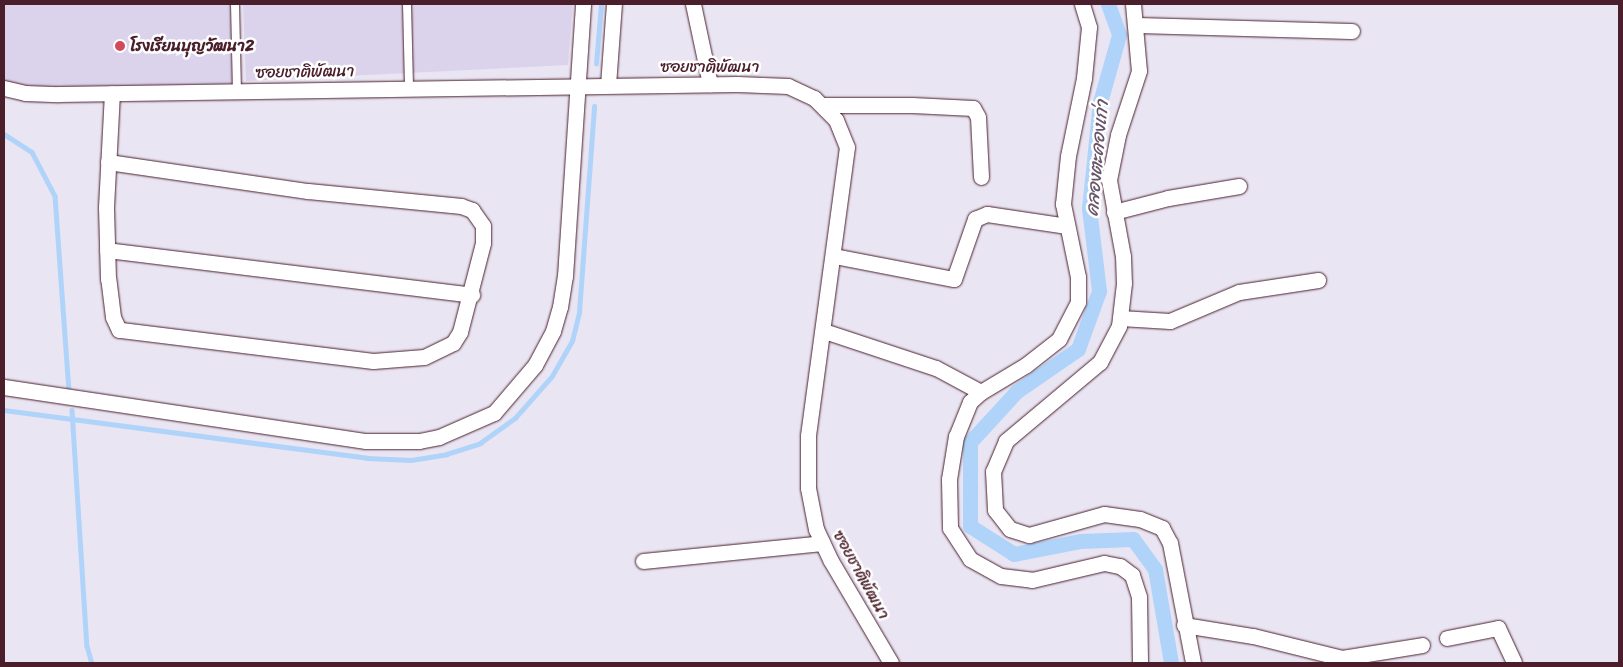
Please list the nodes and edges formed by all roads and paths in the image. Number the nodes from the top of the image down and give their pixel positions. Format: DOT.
graph roads {
  1 [pos="235,4"];
  2 [pos="407,4"];
  3 [pos="583,4"];
  4 [pos="614,4"];
  5 [pos="693,4"];
  6 [pos="1082,4"];
  7 [pos="1134,4"];
  8 [pos="1136,25"];
  9 [pos="1352,31"];
  10 [pos="710,84"];
  11 [pos="576,85"];
  12 [pos="608,85"];
  13 [pos="410,87"];
  14 [pos="4,88"];
  15 [pos="237,91"];
  16 [pos="112,93"];
  17 [pos="824,105"];
  18 [pos="108,162"];
  19 [pos="981,177"];
  20 [pos="1239,186"];
  21 [pos="1114,212"];
  22 [pos="1067,226"];
  23 [pos="107,250"];
  24 [pos="834,256"];
  25 [pos="1318,280"];
  26 [pos="472,295"];
  27 [pos="1120,318"];
  28 [pos="824,331"];
  29 [pos="4,387"];
  30 [pos="981,392"];
  31 [pos="822,543"];
  32 [pos="644,561"];
  33 [pos="1184,625"];
  34 [pos="1447,638"];
  35 [pos="1422,645"];
  36 [pos="1336,660"];
  37 [pos="891,663"];
  38 [pos="1140,663"];
  39 [pos="1193,663"];
  40 [pos="1514,663"];
  1 -- 15 [label="lane"];
  2 -- 13 [label="lane"];
  3 -- 11 [label="street"];
  4 -- 12 [label="street"];
  5 -- 10 [label="street"];
  6 -- 22 [label="street"];
  7 -- 8 [label="street"];
  8 -- 9 [label="street"];
  8 -- 21 [label="street"];
  10 -- 12 [label="street, ซอยชาติพัฒนา"];
  10 -- 17 [label="street, ซอยชาติพัฒนา"];
  11 -- 12 [label="street, ซอยชาติพัฒนา"];
  11 -- 13 [label="street, ซอยชาติพัฒนา"];
  11 -- 29 [label="street"];
  13 -- 15 [label="street, ซอยชาติพัฒนา"];
  14 -- 16 [label="street, ซอยชาติพัฒนา"];
  15 -- 16 [label="street, ซอยชาติพัฒนา"];
  16 -- 18 [label="street"];
  17 -- 19 [label="street"];
  17 -- 24 [label="street, ซอยชาติพัฒนา"];
  18 -- 23 [label="street"];
  18 -- 26 [label="street"];
  20 -- 21 [label="street"];
  21 -- 27 [label="street"];
  22 -- 24 [label="street"];
  22 -- 30 [label="street"];
  23 -- 26 [label="street"];
  23 -- 26 [label="street"];
  24 -- 28 [label="street, ซอยชาติพัฒนา"];
  25 -- 27 [label="street"];
  27 -- 33 [label="street"];
  28 -- 30 [label="street"];
  28 -- 31 [label="street, ซอยชาติพัฒนา"];
  30 -- 38 [label="street"];
  31 -- 32 [label="street"];
  31 -- 37 [label="street, ซอยชาติพัฒนา"];
  33 -- 36 [label="street"];
  33 -- 39 [label="street"];
  34 -- 40 [label="street"];
  35 -- 36 [label="street"];
}
